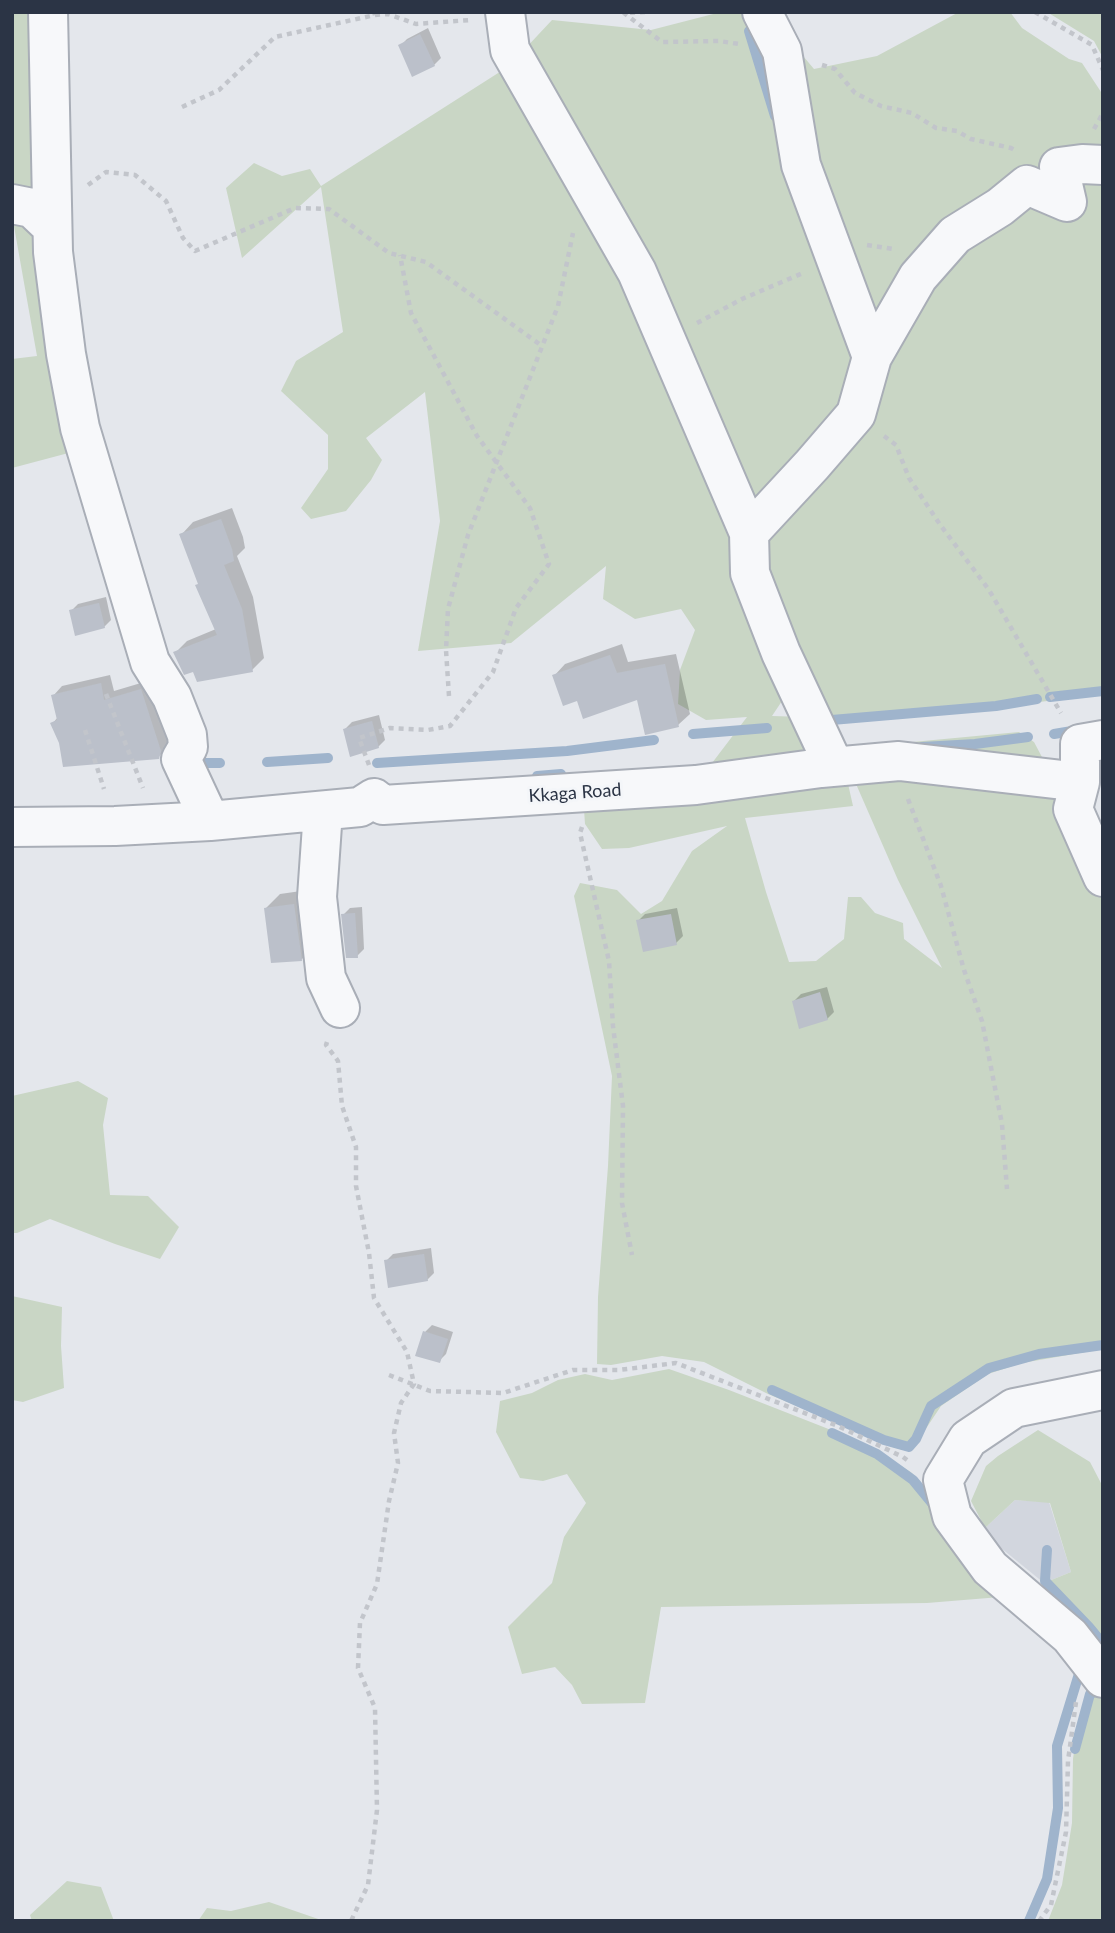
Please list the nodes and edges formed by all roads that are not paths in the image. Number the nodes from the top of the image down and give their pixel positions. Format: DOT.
graph roads {
  1 [pos="48,12"];
  2 [pos="762,12"];
  3 [pos="505,13"];
  4 [pos="1103,165"];
  5 [pos="12,204"];
  6 [pos="52,218"];
  7 [pos="872,357"];
  8 [pos="748,533"];
  9 [pos="1091,742"];
  10 [pos="834,766"];
  11 [pos="1080,782"];
  12 [pos="323,811"];
  13 [pos="210,821"];
  14 [pos="12,827"];
  15 [pos="1103,877"];
  16 [pos="340,1008"];
  17 [pos="1103,1390"];
  18 [pos="1096,1688"];
  1 -- 6 [label="street"];
  2 -- 7 [label="street"];
  3 -- 8 [label="street"];
  4 -- 7 [label="street"];
  5 -- 6 [label="street"];
  6 -- 13 [label="street"];
  7 -- 8 [label="street"];
  8 -- 10 [label="street"];
  9 -- 11 [label="street"];
  10 -- 11 [label="street, Kkaga Road"];
  10 -- 12 [label="street, Kkaga Road"];
  11 -- 15 [label="street"];
  12 -- 13 [label="street, Kkaga Road"];
  12 -- 16 [label="street"];
  13 -- 14 [label="street, Kkaga Road"];
  17 -- 18 [label="street"];
}
